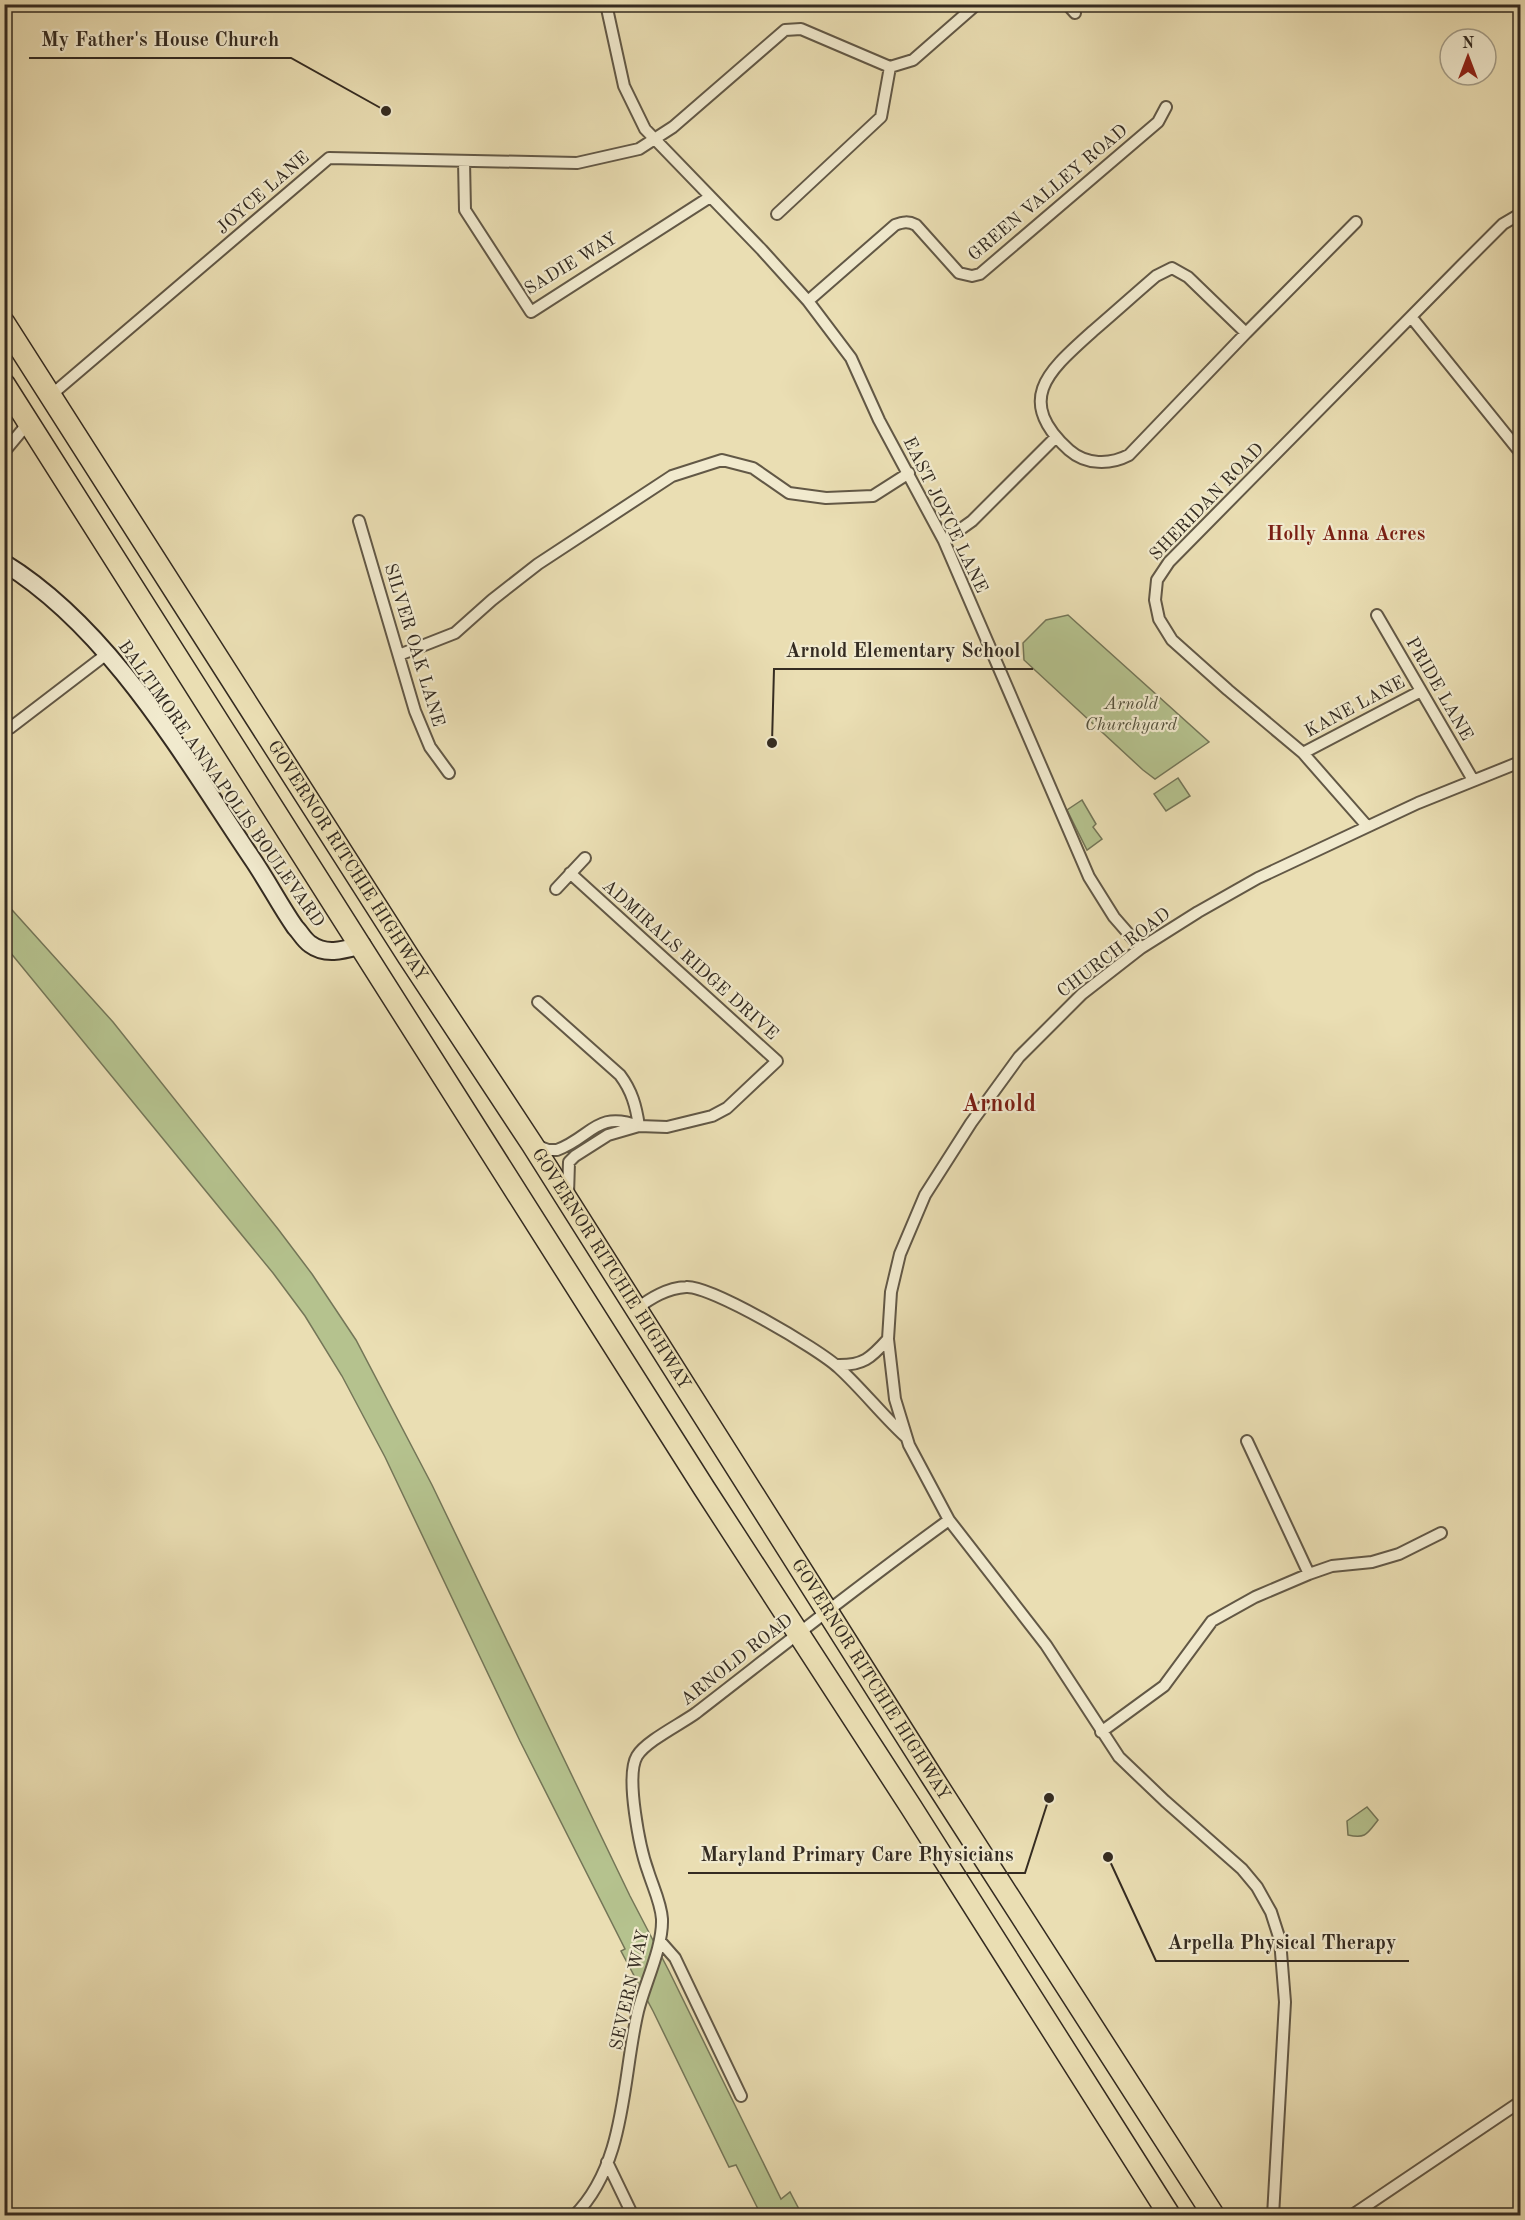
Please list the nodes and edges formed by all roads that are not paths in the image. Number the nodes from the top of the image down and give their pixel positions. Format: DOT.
graph roads {
  1 [pos="606,4"];
  2 [pos="977,4"];
  3 [pos="1067,4"];
  4 [pos="1075,13"];
  5 [pos="890,67"];
  6 [pos="1166,107"];
  7 [pos="654,140"];
  8 [pos="464,161"];
  9 [pos="710,197"];
  10 [pos="777,214"];
  11 [pos="1521,214"];
  12 [pos="1356,222"];
  13 [pos="808,301"];
  14 [pos="1412,318"];
  15 [pos="4,323"];
  16 [pos="1246,333"];
  17 [pos="4,367"];
  18 [pos="4,384"];
  19 [pos="50,396"];
  20 [pos="29,422"];
  21 [pos="1056,437"];
  22 [pos="4,452"];
  23 [pos="1521,452"];
  24 [pos="88,454"];
  25 [pos="909,474"];
  26 [pos="359,521"];
  27 [pos="944,541"];
  28 [pos="4,563"];
  29 [pos="1377,615"];
  30 [pos="108,653"];
  31 [pos="399,655"];
  32 [pos="1421,691"];
  33 [pos="10,728"];
  34 [pos="1303,753"];
  35 [pos="1521,762"];
  36 [pos="449,773"];
  37 [pos="1473,780"];
  38 [pos="1367,826"];
  39 [pos="585,858"];
  40 [pos="570,873"];
  41 [pos="556,889"];
  42 [pos="362,945"];
  43 [pos="1141,948"];
  44 [pos="408,956"];
  45 [pos="538,1002"];
  46 [pos="639,1126"];
  47 [pos="532,1144"];
  48 [pos="568,1201"];
  49 [pos="636,1309"];
  50 [pos="888,1339"];
  51 [pos="836,1365"];
  52 [pos="907,1437"];
  53 [pos="1247,1441"];
  54 [pos="949,1520"];
  55 [pos="1441,1533"];
  56 [pos="1309,1574"];
  57 [pos="827,1612"];
  58 [pos="798,1634"];
  59 [pos="1101,1732"];
  60 [pos="634,1799"];
  61 [pos="660,1941"];
  62 [pos="741,2096"];
  63 [pos="1521,2102"];
  64 [pos="607,2162"];
  65 [pos="574,2216"];
  66 [pos="633,2216"];
  67 [pos="1170,2216"];
  68 [pos="1214,2216"];
  69 [pos="1273,2216"];
  70 [pos="1351,2216"];
  1 -- 7 [label="street, EAST JOYCE LANE"];
  2 -- 5 [label="street"];
  3 -- 4 [label="street"];
  5 -- 7 [label="street, JOYCE LANE"];
  5 -- 10 [label="street"];
  6 -- 13 [label="street, GREEN VALLEY ROAD"];
  7 -- 8 [label="street, JOYCE LANE"];
  7 -- 9 [label="street, EAST JOYCE LANE"];
  8 -- 9 [label="street, SADIE WAY"];
  8 -- 19 [label="street, JOYCE LANE"];
  9 -- 13 [label="street, EAST JOYCE LANE"];
  11 -- 14 [label="street, SHERIDAN ROAD"];
  12 -- 16 [label="street"];
  13 -- 25 [label="street, EAST JOYCE LANE"];
  14 -- 23 [label="street"];
  14 -- 34 [label="street, SHERIDAN ROAD"];
  15 -- 19 [label="highway, GOVERNOR RITCHIE HIGHWAY"];
  16 -- 21 [label="street"];
  16 -- 21 [label="street"];
  17 -- 19 [label="highway"];
  18 -- 20 [label="highway, GOVERNOR RITCHIE HIGHWAY"];
  19 -- 24 [label="highway, GOVERNOR RITCHIE HIGHWAY"];
  20 -- 22 [label="street"];
  20 -- 24 [label="highway"];
  20 -- 42 [label="highway, GOVERNOR RITCHIE HIGHWAY"];
  21 -- 27 [label="street"];
  24 -- 44 [label="highway, GOVERNOR RITCHIE HIGHWAY"];
  25 -- 27 [label="street, EAST JOYCE LANE"];
  25 -- 31 [label="street"];
  26 -- 31 [label="street, SILVER OAK LANE"];
  27 -- 43 [label="street, EAST JOYCE LANE"];
  28 -- 30 [label="street, BALTIMORE ANNAPOLIS BOULEVARD"];
  29 -- 32 [label="street, PRIDE LANE"];
  30 -- 33 [label="street"];
  30 -- 42 [label="street, BALTIMORE ANNAPOLIS BOULEVARD"];
  31 -- 36 [label="street, SILVER OAK LANE"];
  32 -- 34 [label="street, KANE LANE"];
  32 -- 37 [label="street, PRIDE LANE"];
  34 -- 38 [label="street, SHERIDAN ROAD"];
  35 -- 37 [label="street, CHURCH ROAD"];
  37 -- 38 [label="street, CHURCH ROAD"];
  38 -- 43 [label="street, CHURCH ROAD"];
  39 -- 40 [label="street"];
  40 -- 41 [label="street"];
  40 -- 46 [label="street, ADMIRALS RIDGE DRIVE"];
  42 -- 44 [label="highway"];
  42 -- 58 [label="highway, GOVERNOR RITCHIE HIGHWAY"];
  43 -- 50 [label="street, CHURCH ROAD"];
  44 -- 47 [label="highway, GOVERNOR RITCHIE HIGHWAY"];
  45 -- 46 [label="street"];
  46 -- 47 [label="street, ADMIRALS RIDGE DRIVE"];
  46 -- 48 [label="street, ADMIRALS RIDGE DRIVE"];
  47 -- 48 [label="highway, GOVERNOR RITCHIE HIGHWAY"];
  48 -- 49 [label="highway, GOVERNOR RITCHIE HIGHWAY"];
  49 -- 51 [label="street"];
  49 -- 57 [label="highway, GOVERNOR RITCHIE HIGHWAY"];
  50 -- 51 [label="street"];
  50 -- 52 [label="street, CHURCH ROAD"];
  51 -- 52 [label="street"];
  52 -- 54 [label="street"];
  53 -- 56 [label="street"];
  54 -- 57 [label="street, ARNOLD ROAD"];
  54 -- 59 [label="street"];
  55 -- 56 [label="street"];
  56 -- 59 [label="street"];
  57 -- 58 [label="street, ARNOLD ROAD"];
  57 -- 68 [label="highway, GOVERNOR RITCHIE HIGHWAY"];
  58 -- 60 [label="street, ARNOLD ROAD"];
  58 -- 67 [label="highway, GOVERNOR RITCHIE HIGHWAY"];
  59 -- 69 [label="street"];
  60 -- 61 [label="street, SEVERN WAY"];
  61 -- 62 [label="street"];
  61 -- 64 [label="street, SEVERN WAY"];
  63 -- 70 [label="street"];
  64 -- 65 [label="street, SEVERN WAY"];
  64 -- 66 [label="street"];
}
